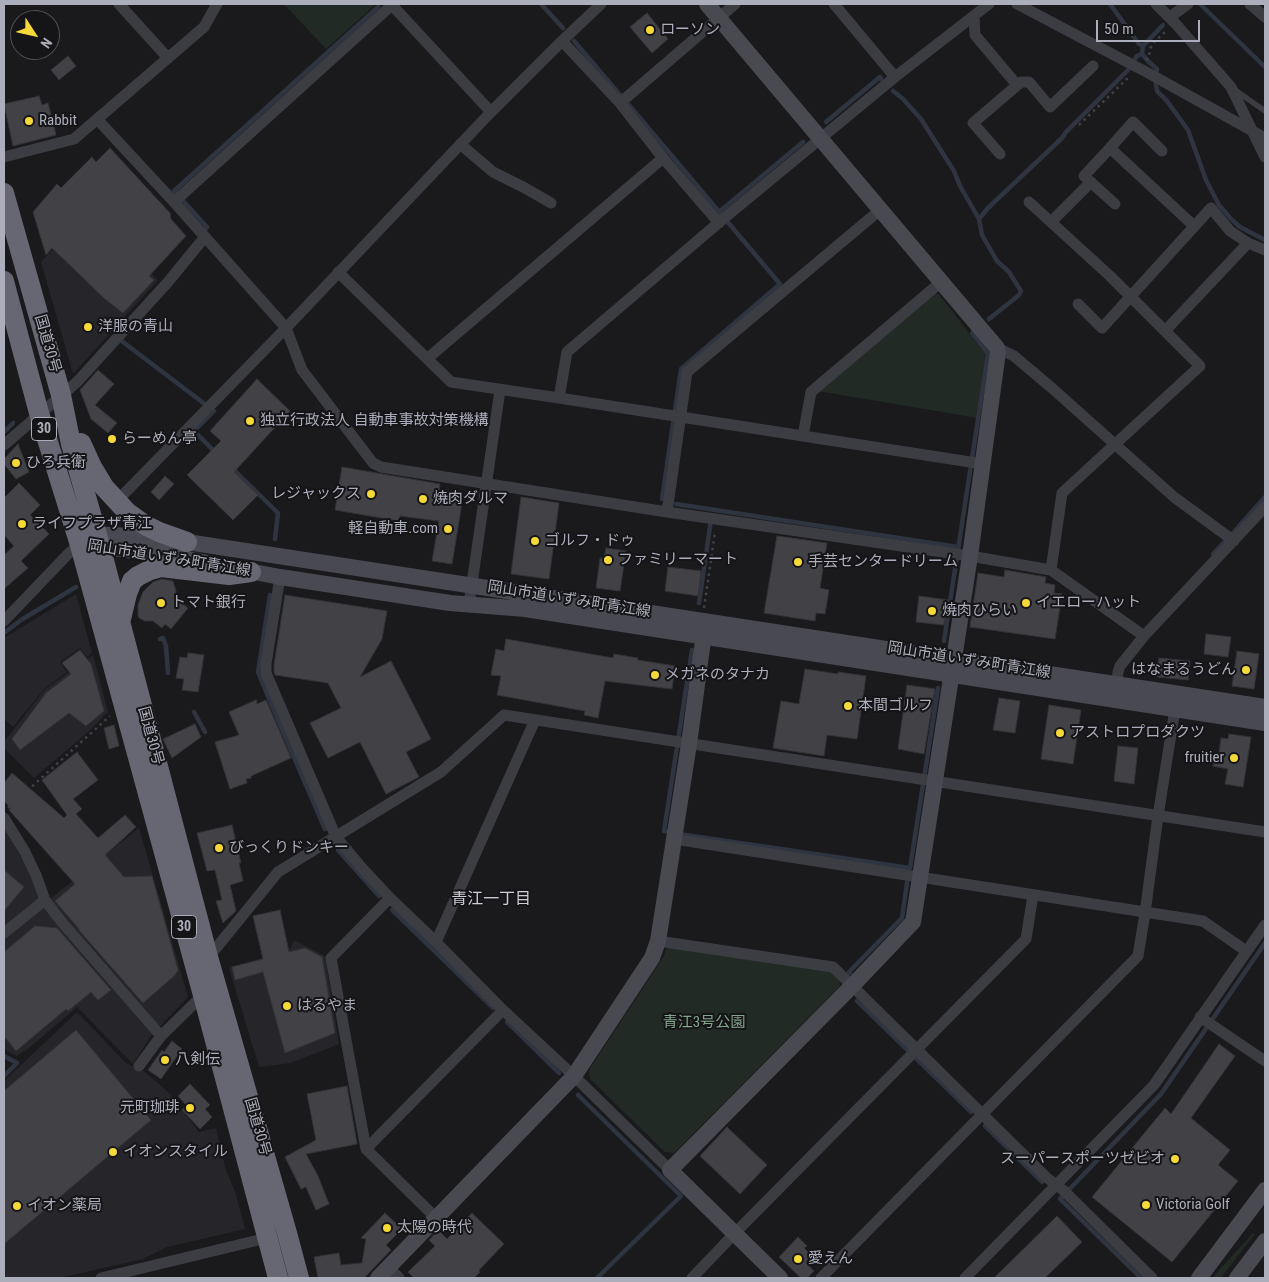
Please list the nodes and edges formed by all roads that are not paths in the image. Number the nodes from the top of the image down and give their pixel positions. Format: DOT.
graph roads {
  1 [pos="120,4"];
  2 [pos="217,4"];
  3 [pos="392,4"];
  4 [pos="601,4"];
  5 [pos="707,4"];
  6 [pos="735,4"];
  7 [pos="834,4"];
  8 [pos="990,4"];
  9 [pos="1017,4"];
  10 [pos="1156,4"];
  11 [pos="1188,4"];
  12 [pos="1250,4"];
  13 [pos="974,16"];
  14 [pos="1265,17"];
  15 [pos="719,18"];
  16 [pos="1172,20"];
  17 [pos="562,41"];
  18 [pos="168,58"];
  19 [pos="1093,66"];
  20 [pos="895,77"];
  21 [pos="1017,85"];
  22 [pos="1231,87"];
  23 [pos="622,101"];
  24 [pos="1265,111"];
  25 [pos="491,112"];
  26 [pos="97,119"];
  27 [pos="1253,132"];
  28 [pos="1265,138"];
  29 [pos="820,139"];
  30 [pos="460,144"];
  31 [pos="1110,148"];
  32 [pos="1162,151"];
  33 [pos="1000,154"];
  34 [pos="4,157"];
  35 [pos="1265,157"];
  36 [pos="663,158"];
  37 [pos="1091,182"];
  38 [pos="4,193"];
  39 [pos="177,199"];
  40 [pos="1029,202"];
  41 [pos="551,203"];
  42 [pos="1115,204"];
  43 [pos="880,210"];
  44 [pos="723,220"];
  45 [pos="1051,222"];
  46 [pos="1194,226"];
  47 [pos="204,238"];
  48 [pos="1248,243"];
  49 [pos="1265,250"];
  50 [pos="338,272"];
  51 [pos="4,281"];
  52 [pos="941,282"];
  53 [pos="1130,296"];
  54 [pos="1078,304"];
  55 [pos="286,328"];
  56 [pos="1165,332"];
  57 [pos="997,348"];
  58 [pos="428,358"];
  59 [pos="500,390"];
  60 [pos="559,398"];
  61 [pos="63,402"];
  62 [pos="39,414"];
  63 [pos="676,416"];
  64 [pos="803,436"];
  65 [pos="1115,444"];
  66 [pos="4,445"];
  67 [pos="976,463"];
  68 [pos="486,483"];
  69 [pos="117,501"];
  70 [pos="1265,507"];
  71 [pos="667,512"];
  72 [pos="1234,541"];
  73 [pos="187,542"];
  74 [pos="92,543"];
  75 [pos="962,555"];
  76 [pos="1051,570"];
  77 [pos="251,572"];
  78 [pos="280,577"];
  79 [pos="472,585"];
  80 [pos="469,604"];
  81 [pos="4,621"];
  82 [pos="705,623"];
  83 [pos="120,624"];
  84 [pos="1144,636"];
  85 [pos="954,658"];
  86 [pos="951,675"];
  87 [pos="1117,683"];
  88 [pos="1177,701"];
  89 [pos="1265,707"];
  90 [pos="535,720"];
  91 [pos="1265,723"];
  92 [pos="682,742"];
  93 [pos="927,780"];
  94 [pos="1158,816"];
  95 [pos="4,818"];
  96 [pos="1265,832"];
  97 [pos="674,835"];
  98 [pos="336,837"];
  99 [pos="912,876"];
  100 [pos="1032,895"];
  101 [pos="390,898"];
  102 [pos="45,900"];
  103 [pos="1145,913"];
  104 [pos="1265,925"];
  105 [pos="4,933"];
  106 [pos="658,941"];
  107 [pos="436,942"];
  108 [pos="1246,951"];
  109 [pos="202,962"];
  110 [pos="852,986"];
  111 [pos="210,992"];
  112 [pos="503,1010"];
  113 [pos="1207,1021"];
  114 [pos="161,1036"];
  115 [pos="913,1052"];
  116 [pos="1265,1061"];
  117 [pos="139,1066"];
  118 [pos="574,1076"];
  119 [pos="982,1114"];
  120 [pos="366,1149"];
  121 [pos="670,1170"];
  122 [pos="1062,1190"];
  123 [pos="1265,1190"];
  124 [pos="436,1218"];
  125 [pos="287,1233"];
  126 [pos="734,1234"];
  127 [pos="267,1238"];
  128 [pos="1265,1241"];
  129 [pos="388,1275"];
  130 [pos="101,1278"];
  131 [pos="278,1278"];
  132 [pos="299,1278"];
  133 [pos="692,1278"];
  134 [pos="780,1278"];
  135 [pos="821,1278"];
  136 [pos="964,1278"];
  137 [pos="1152,1278"];
  138 [pos="1199,1278"];
  139 [pos="1238,1278"];
  1 -- 18 [label="street"];
  2 -- 18 [label="street"];
  3 -- 25 [label="street"];
  3 -- 39 [label="street"];
  4 -- 17 [label="street"];
  5 -- 15 [label="street"];
  6 -- 15 [label="street"];
  7 -- 20 [label="street"];
  8 -- 13 [label="street"];
  9 -- 27 [label="street"];
  10 -- 16 [label="street"];
  11 -- 16 [label="street"];
  12 -- 14 [label="street"];
  13 -- 20 [label="street"];
  13 -- 21 [label="street"];
  15 -- 23 [label="street"];
  15 -- 29 [label="street"];
  16 -- 22 [label="street"];
  17 -- 23 [label="street"];
  17 -- 25 [label="street"];
  18 -- 26 [label="street"];
  19 -- 21 [label="street"];
  20 -- 29 [label="street"];
  21 -- 33 [label="street"];
  22 -- 24 [label="lane"];
  22 -- 27 [label="street"];
  23 -- 36 [label="street"];
  25 -- 30 [label="street"];
  26 -- 34 [label="street"];
  26 -- 39 [label="street"];
  27 -- 28 [label="street"];
  27 -- 35 [label="street"];
  29 -- 43 [label="street"];
  29 -- 44 [label="street"];
  30 -- 41 [label="street"];
  30 -- 50 [label="street"];
  31 -- 32 [label="street"];
  31 -- 37 [label="street"];
  31 -- 46 [label="street"];
  36 -- 44 [label="street"];
  36 -- 58 [label="street"];
  37 -- 42 [label="street"];
  37 -- 45 [label="street"];
  38 -- 61 [label="highway, 国道30号 / 30"];
  39 -- 47 [label="street"];
  40 -- 45 [label="street"];
  43 -- 52 [label="street"];
  43 -- 63 [label="street"];
  44 -- 60 [label="street"];
  45 -- 53 [label="street"];
  46 -- 48 [label="street"];
  46 -- 53 [label="street"];
  47 -- 55 [label="street"];
  47 -- 61 [label="street"];
  48 -- 49 [label="street"];
  48 -- 56 [label="street"];
  50 -- 55 [label="street"];
  50 -- 58 [label="street"];
  51 -- 62 [label="highway, 国道30号 / 30"];
  52 -- 57 [label="street"];
  52 -- 64 [label="street"];
  53 -- 54 [label="street"];
  53 -- 56 [label="street"];
  55 -- 68 [label="street"];
  55 -- 69 [label="street"];
  56 -- 65 [label="street"];
  57 -- 65 [label="street"];
  57 -- 67 [label="street"];
  58 -- 59 [label="street"];
  59 -- 60 [label="street"];
  59 -- 68 [label="street"];
  60 -- 63 [label="street"];
  61 -- 62 [label="street"];
  61 -- 69 [label="highway"];
  61 -- 74 [label="highway, 国道30号 / 30"];
  62 -- 66 [label="street"];
  62 -- 74 [label="highway, 国道30号 / 30"];
  63 -- 64 [label="street"];
  63 -- 71 [label="street"];
  64 -- 67 [label="street"];
  65 -- 72 [label="street"];
  65 -- 76 [label="street"];
  67 -- 75 [label="street"];
  68 -- 71 [label="street"];
  68 -- 79 [label="street"];
  69 -- 73 [label="highway"];
  70 -- 72 [label="street"];
  71 -- 75 [label="street"];
  72 -- 84 [label="street"];
  73 -- 74 [label="street, 岡山市道いずみ町青江線"];
  73 -- 79 [label="street, 岡山市道いずみ町青江線"];
  74 -- 77 [label="street, 岡山市道いずみ町青江線"];
  74 -- 81 [label="street"];
  74 -- 83 [label="highway, 国道30号 / 30"];
  74 -- 109 [label="highway, 国道30号 / 30"];
  75 -- 76 [label="street"];
  75 -- 85 [label="street"];
  76 -- 84 [label="street"];
  77 -- 78 [label="street, 岡山市道いずみ町青江線"];
  77 -- 83 [label="highway"];
  78 -- 80 [label="street, 岡山市道いずみ町青江線"];
  78 -- 98 [label="street"];
  79 -- 80 [label="street"];
  79 -- 82 [label="street, 岡山市道いずみ町青江線"];
  80 -- 82 [label="street, 岡山市道いずみ町青江線"];
  82 -- 85 [label="street, 岡山市道いずみ町青江線"];
  82 -- 86 [label="street, 岡山市道いずみ町青江線"];
  82 -- 92 [label="street"];
  83 -- 109 [label="highway, 国道30号 / 30"];
  84 -- 87 [label="street"];
  85 -- 86 [label="street"];
  85 -- 87 [label="street, 岡山市道いずみ町青江線"];
  86 -- 88 [label="street, 岡山市道いずみ町青江線"];
  86 -- 93 [label="street"];
  87 -- 88 [label="street, 岡山市道いずみ町青江線"];
  88 -- 89 [label="street, 岡山市道いずみ町青江線"];
  88 -- 91 [label="street, 岡山市道いずみ町青江線"];
  88 -- 94 [label="street"];
  90 -- 92 [label="street"];
  90 -- 98 [label="street"];
  90 -- 107 [label="street"];
  92 -- 93 [label="street"];
  92 -- 97 [label="street"];
  93 -- 94 [label="street"];
  93 -- 99 [label="street"];
  94 -- 96 [label="street"];
  94 -- 103 [label="street"];
  95 -- 102 [label="street"];
  97 -- 99 [label="street"];
  97 -- 106 [label="street"];
  98 -- 101 [label="street"];
  98 -- 109 [label="street"];
  99 -- 100 [label="street"];
  99 -- 110 [label="street"];
  100 -- 103 [label="street"];
  100 -- 115 [label="street"];
  101 -- 107 [label="street"];
  101 -- 120 [label="street"];
  102 -- 105 [label="street"];
  102 -- 114 [label="street"];
  103 -- 108 [label="street"];
  103 -- 119 [label="street"];
  104 -- 108 [label="street"];
  106 -- 110 [label="street"];
  106 -- 118 [label="street"];
  107 -- 112 [label="street"];
  108 -- 113 [label="street"];
  109 -- 111 [label="highway, 国道30号 / 30"];
  110 -- 115 [label="street"];
  110 -- 121 [label="street"];
  111 -- 114 [label="street"];
  111 -- 125 [label="highway, 国道30号 / 30"];
  111 -- 127 [label="highway, 国道30号 / 30"];
  112 -- 118 [label="street"];
  112 -- 120 [label="street"];
  113 -- 116 [label="street"];
  113 -- 122 [label="street"];
  114 -- 117 [label="street"];
  115 -- 119 [label="street"];
  115 -- 126 [label="street"];
  118 -- 121 [label="street"];
  118 -- 124 [label="street"];
  119 -- 122 [label="street"];
  119 -- 135 [label="street"];
  120 -- 124 [label="street"];
  121 -- 126 [label="street"];
  122 -- 136 [label="street"];
  122 -- 137 [label="street"];
  123 -- 138 [label="street"];
  124 -- 129 [label="street"];
  125 -- 127 [label="street"];
  125 -- 132 [label="highway, 国道30号 / 30"];
  126 -- 133 [label="street"];
  126 -- 134 [label="street"];
  127 -- 130 [label="street"];
  127 -- 131 [label="highway, 国道30号 / 30"];
  128 -- 139 [label="street"];
}
